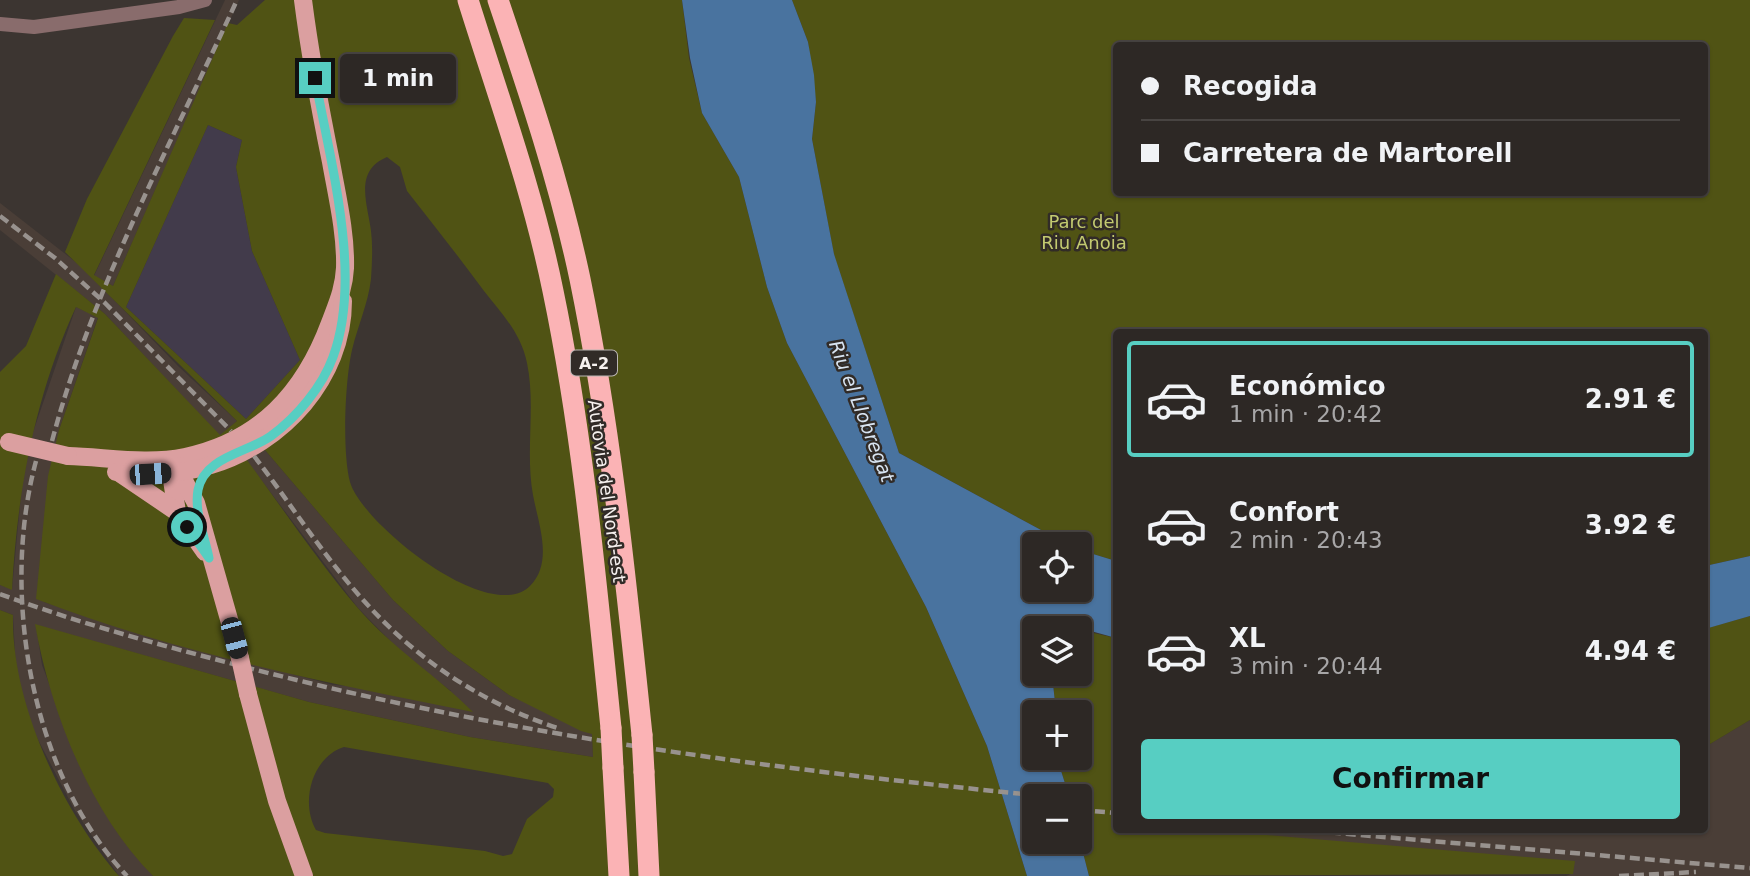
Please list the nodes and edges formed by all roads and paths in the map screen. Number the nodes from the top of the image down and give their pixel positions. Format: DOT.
graph roads {
  1 [pos="205,0"];
  2 [pos="303,0"];
  3 [pos="468,0"];
  4 [pos="498,0"];
  5 [pos="0,24"];
  6 [pos="343,293"];
  7 [pos="275,411"];
  8 [pos="4,441"];
  9 [pos="68,456"];
  10 [pos="137,460"];
  11 [pos="211,465"];
  12 [pos="116,472"];
  13 [pos="175,472"];
  14 [pos="196,503"];
  15 [pos="177,512"];
  16 [pos="209,558"];
  17 [pos="304,876"];
  18 [pos="619,876"];
  19 [pos="649,876"];
  1 -- 5 [label="street"];
  2 -- 6 [label="main road"];
  3 -- 18 [label="highway, Autovia del Nord-est / A-2, bridge"];
  4 -- 19 [label="highway, Autovia del Nord-est / A-2, bridge"];
  6 -- 7 [label="main road"];
  6 -- 11 [label="main road"];
  7 -- 10 [label="main road"];
  7 -- 13 [label="main road"];
  8 -- 9 [label="main road, bridge"];
  9 -- 10 [label="main road"];
  9 -- 12 [label="main road"];
  10 -- 13 [label="main road"];
  11 -- 13 [label="main road"];
  11 -- 14 [label="main road"];
  12 -- 13 [label="main road"];
  12 -- 15 [label="main road"];
  13 -- 14 [label="main road"];
  13 -- 15 [label="main road"];
  14 -- 16 [label="main road"];
  15 -- 16 [label="main road"];
  16 -- 17 [label="main road, bridge"];
}
